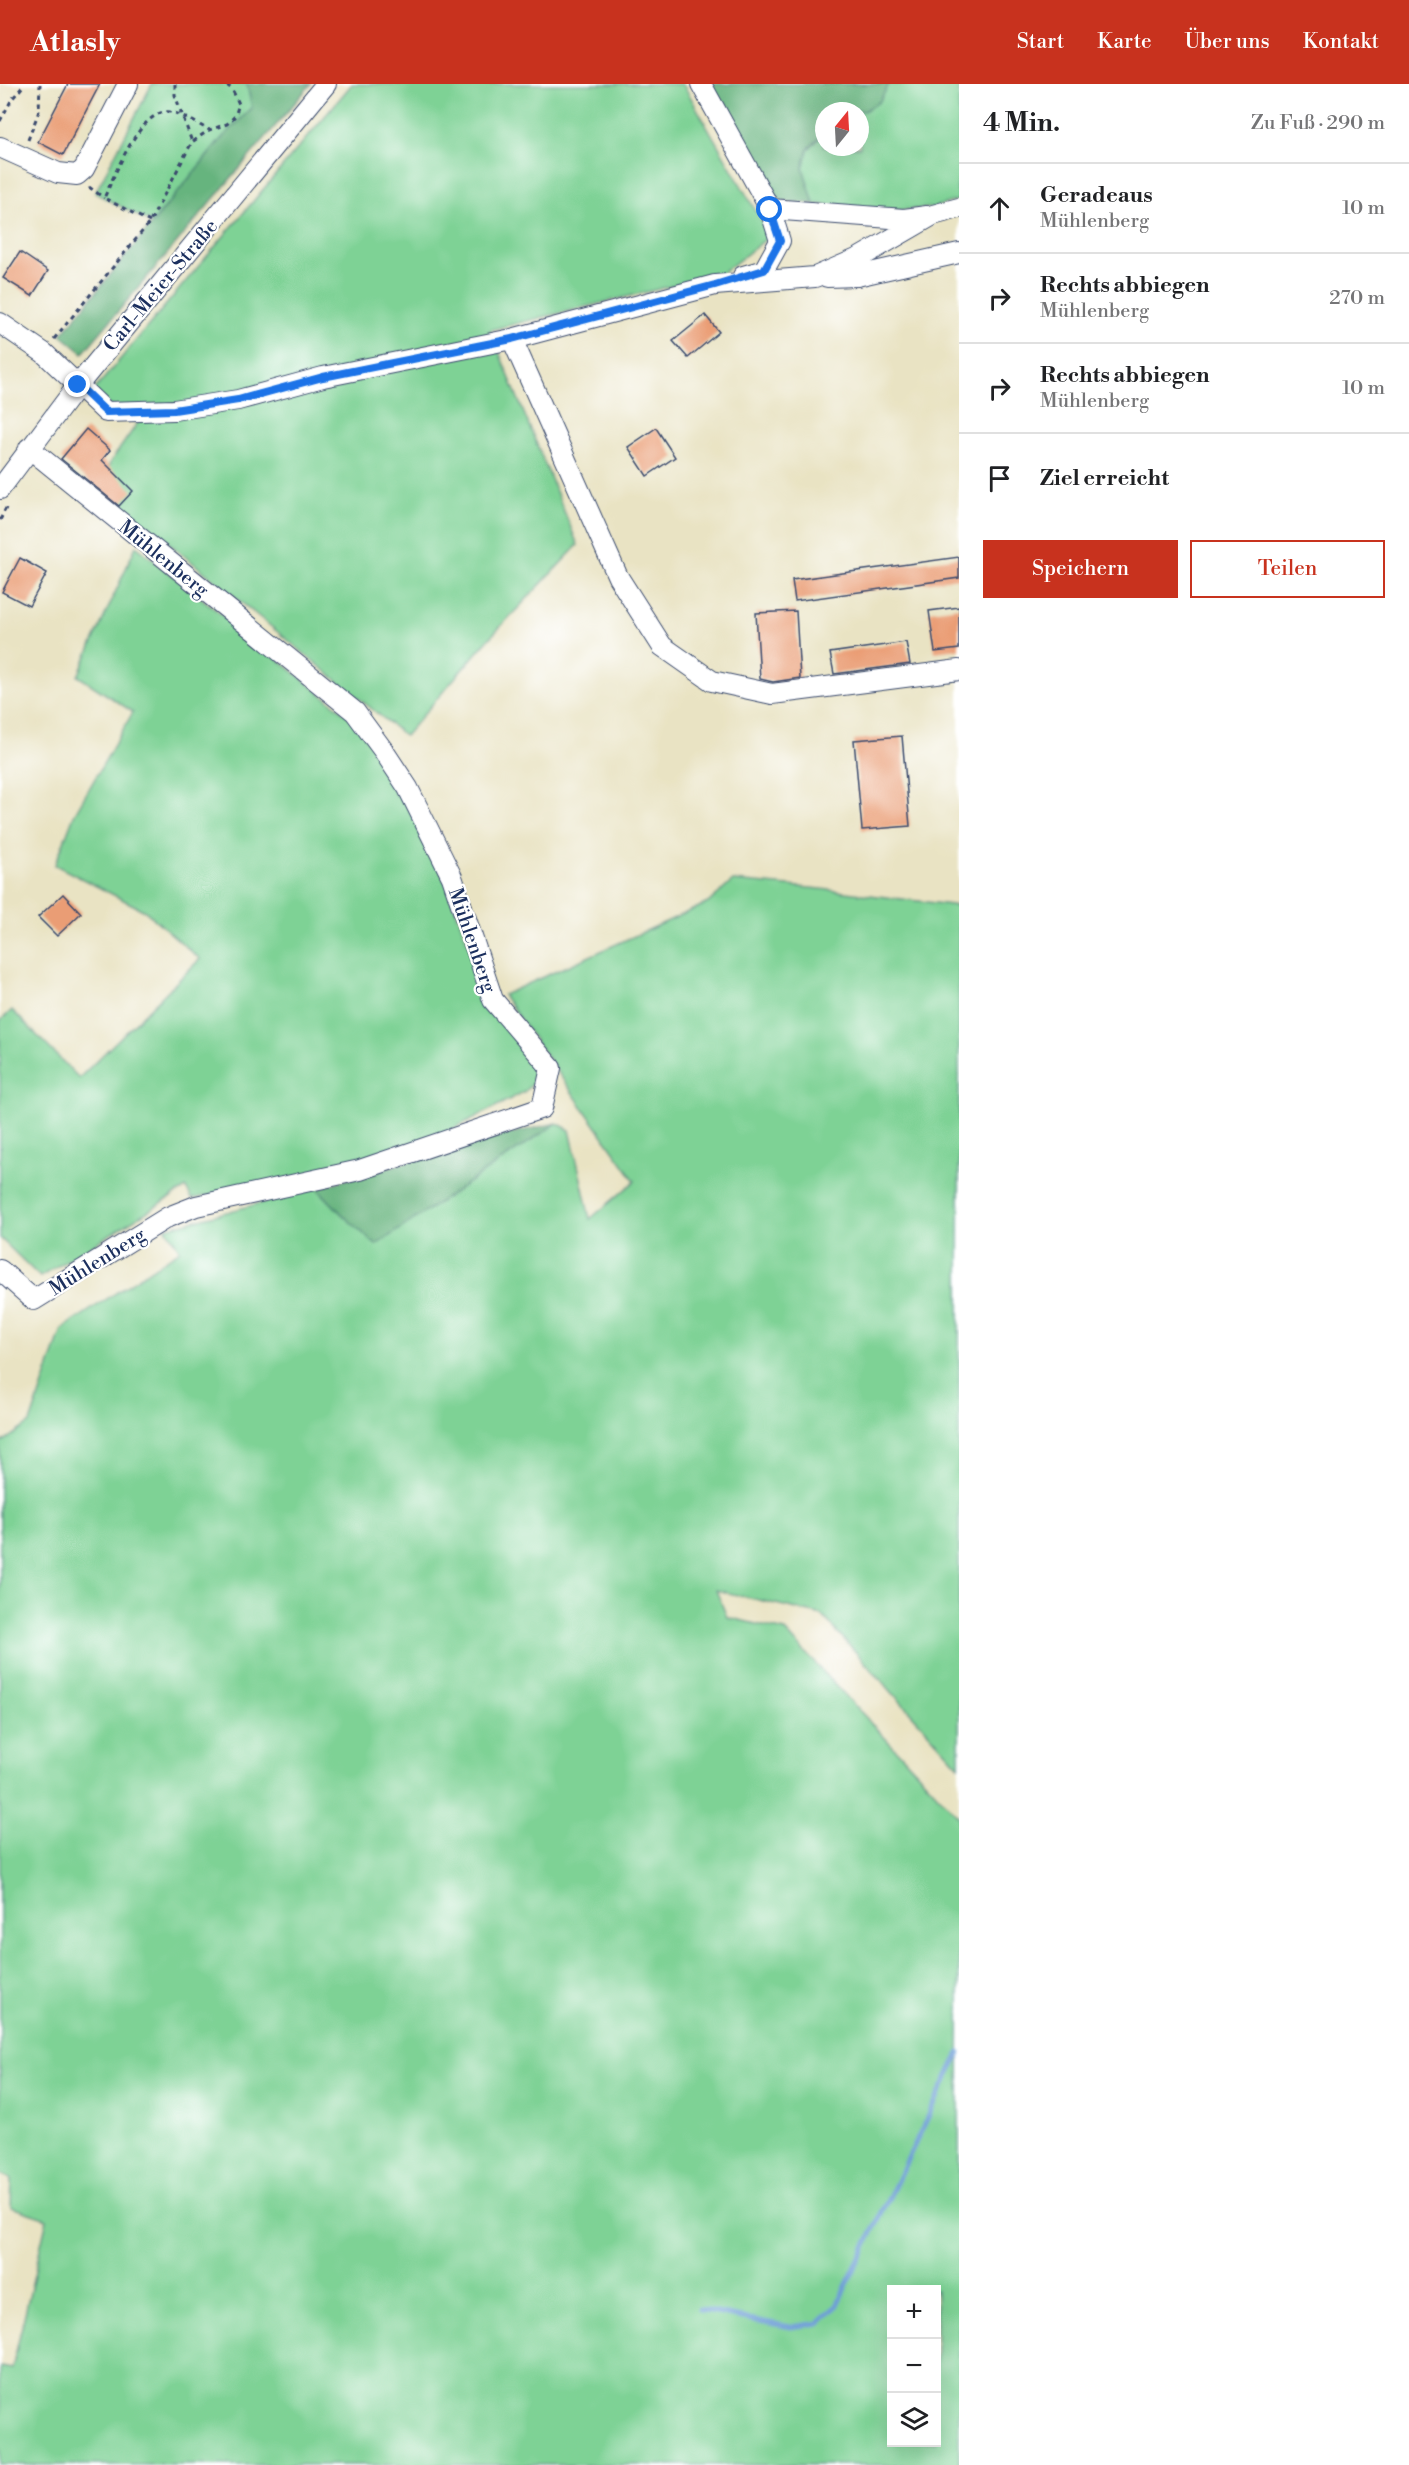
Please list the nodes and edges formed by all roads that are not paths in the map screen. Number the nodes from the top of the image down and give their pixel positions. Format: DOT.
graph roads {
  1 [pos="128,84"];
  2 [pos="326,84"];
  3 [pos="701,84"];
  4 [pos="0,147"];
  5 [pos="959,208"];
  6 [pos="770,210"];
  7 [pos="933,215"];
  8 [pos="780,241"];
  9 [pos="959,253"];
  10 [pos="806,278"];
  11 [pos="715,285"];
  12 [pos="0,323"];
  13 [pos="512,339"];
  14 [pos="78,385"];
  15 [pos="29,448"];
  16 [pos="0,489"];
  17 [pos="959,670"];
  18 [pos="0,1270"];
  1 -- 4 [label="street"];
  2 -- 14 [label="street, Carl-Meier-Straße"];
  3 -- 6 [label="street"];
  5 -- 7 [label="street"];
  6 -- 7 [label="street"];
  6 -- 8 [label="street"];
  7 -- 10 [label="street"];
  8 -- 10 [label="street"];
  8 -- 11 [label="street"];
  9 -- 10 [label="street"];
  10 -- 11 [label="street"];
  11 -- 13 [label="street"];
  12 -- 14 [label="street"];
  13 -- 14 [label="street"];
  13 -- 17 [label="street"];
  14 -- 15 [label="street, Carl-Meier-Straße"];
  15 -- 16 [label="street, Carl-Meier-Straße"];
  15 -- 18 [label="street, Mühlenberg"];
}
